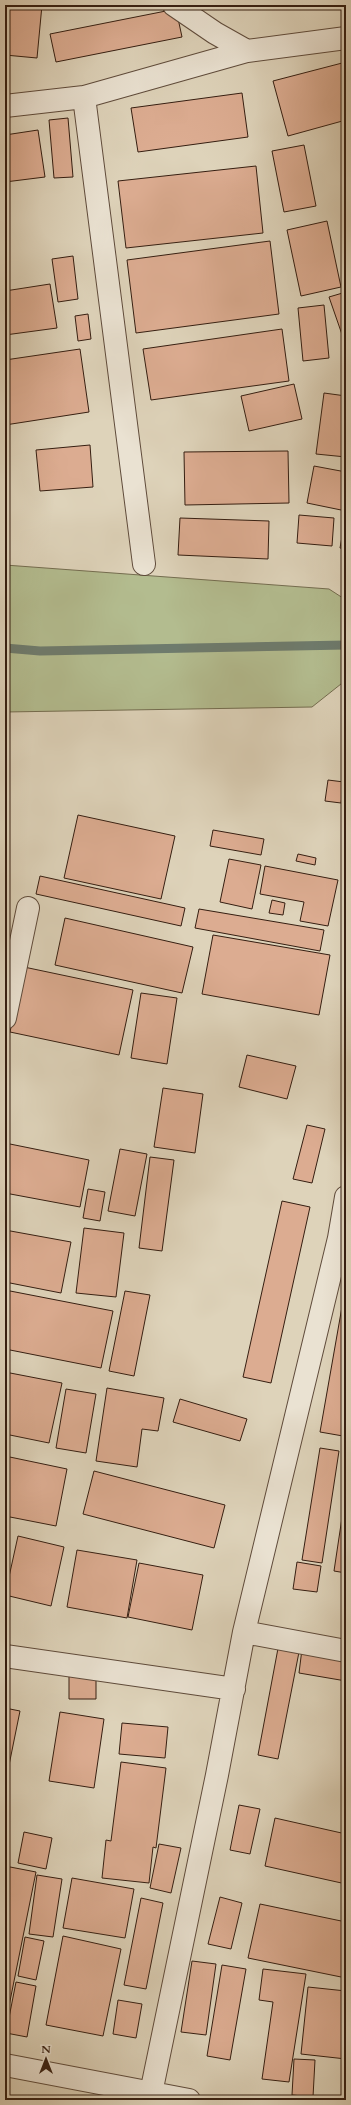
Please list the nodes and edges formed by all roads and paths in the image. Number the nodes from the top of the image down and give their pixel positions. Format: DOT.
graph roads {
  1 [pos="174,5"];
  2 [pos="346,38"];
  3 [pos="246,51"];
  4 [pos="84,97"];
  5 [pos="5,106"];
  6 [pos="144,564"];
  7 [pos="28,908"];
  8 [pos="5,1018"];
  9 [pos="346,1197"];
  10 [pos="343,1238"];
  11 [pos="244,1632"];
  12 [pos="346,1651"];
  13 [pos="5,1656"];
  14 [pos="234,1689"];
  15 [pos="5,2065"];
  16 [pos="151,2092"];
  17 [pos="189,2100"];
  1 -- 3 [label="street"];
  2 -- 3 [label="street"];
  3 -- 4 [label="street"];
  4 -- 5 [label="street"];
  4 -- 6 [label="street"];
  7 -- 8 [label="street"];
  9 -- 10 [label="street"];
  10 -- 11 [label="street"];
  11 -- 12 [label="street"];
  11 -- 14 [label="street"];
  13 -- 14 [label="street"];
  14 -- 16 [label="street"];
  15 -- 16 [label="street"];
  16 -- 17 [label="street"];
}
